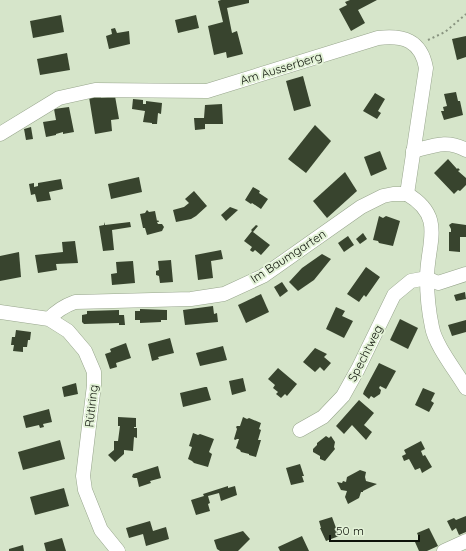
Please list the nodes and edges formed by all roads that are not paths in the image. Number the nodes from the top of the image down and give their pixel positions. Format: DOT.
graph roads {
  1 [pos="0,134"];
  2 [pos="466,150"];
  3 [pos="413,151"];
  4 [pos="407,194"];
  5 [pos="466,274"];
  6 [pos="427,278"];
  7 [pos="0,312"];
  8 [pos="49,319"];
  9 [pos="466,388"];
  10 [pos="300,430"];
  11 [pos="466,541"];
  12 [pos="118,551"];
  13 [pos="444,551"];
  1 -- 3 [label="street, Am Ausserberg"];
  2 -- 3 [label="street"];
  3 -- 4 [label="street"];
  4 -- 6 [label="street"];
  4 -- 8 [label="street, Im Baumgarten"];
  5 -- 6 [label="street"];
  6 -- 9 [label="street"];
  6 -- 10 [label="street, Spechtweg"];
  7 -- 8 [label="street, Rütiring"];
  8 -- 12 [label="street, Rütiring"];
  11 -- 13 [label="street"];
}
